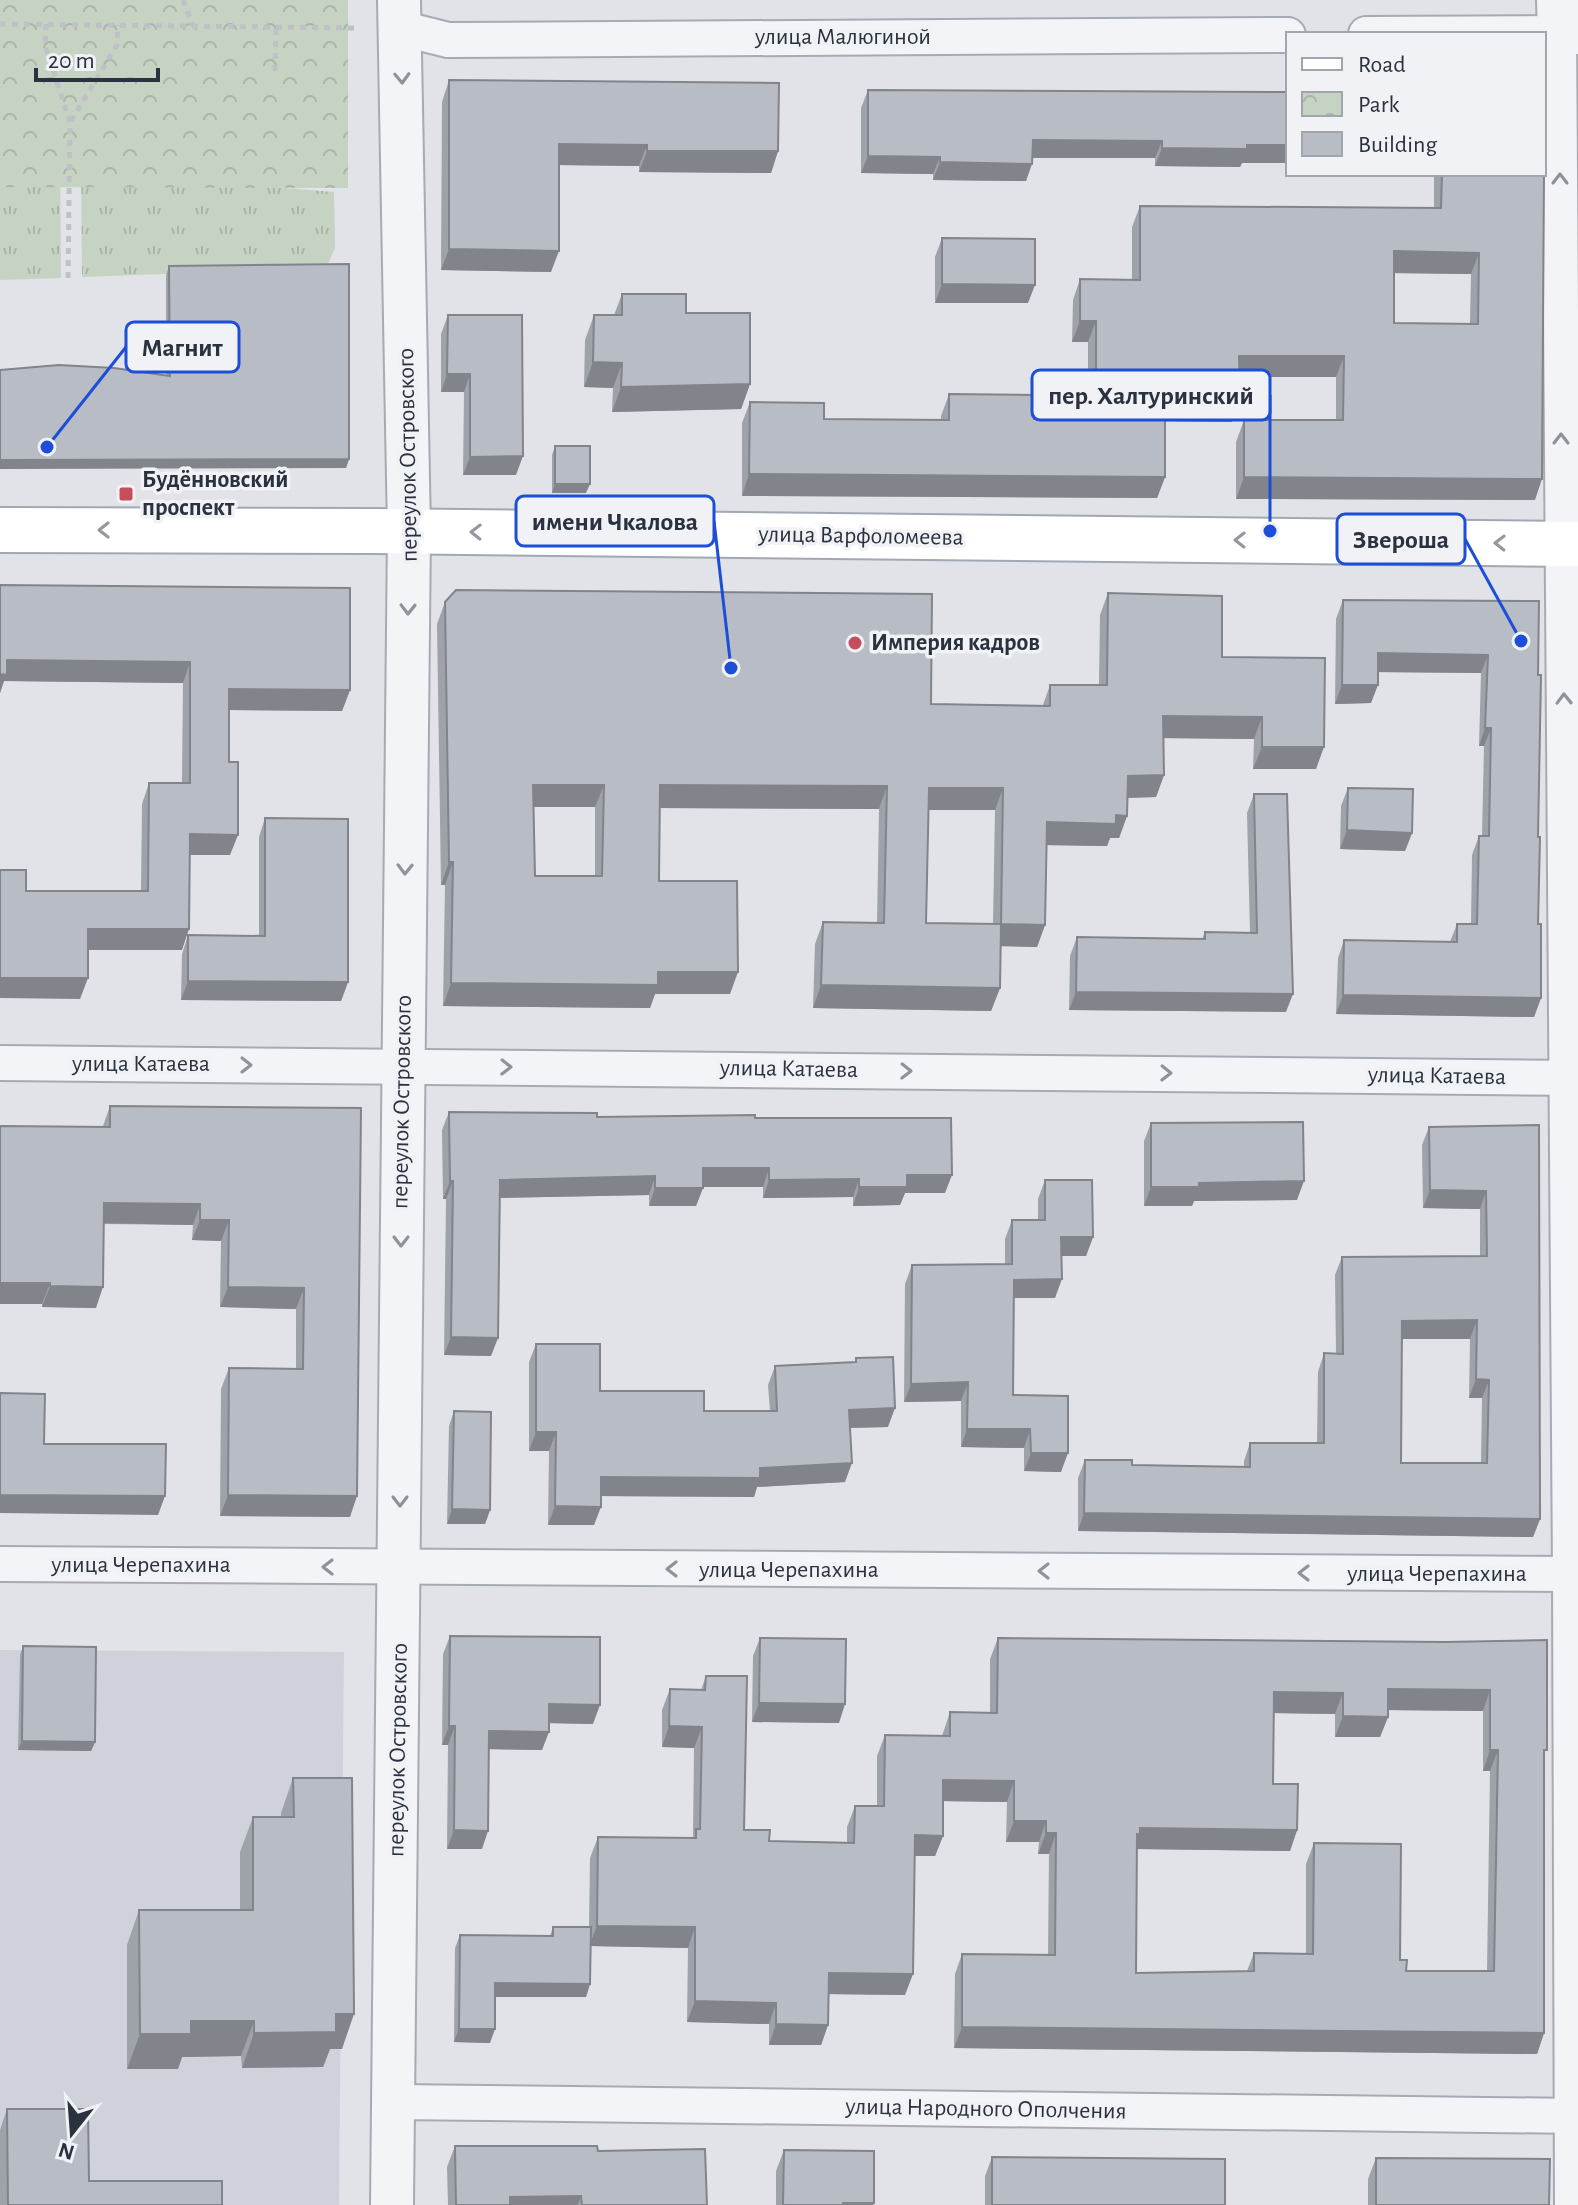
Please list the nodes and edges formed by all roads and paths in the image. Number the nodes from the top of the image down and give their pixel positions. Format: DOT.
graph roads {
  1 [pos="183,0"];
  2 [pos="400,14"];
  3 [pos="1565,22"];
  4 [pos="0,24"];
  5 [pos="46,24"];
  6 [pos="118,25"];
  7 [pos="193,26"];
  8 [pos="276,27"];
  9 [pos="1399,32"];
  10 [pos="1286,35"];
  11 [pos="275,71"];
  12 [pos="70,122"];
  13 [pos="68,279"];
  14 [pos="0,530"];
  15 [pos="409,531"];
  16 [pos="1570,544"];
  17 [pos="0,1063"];
  18 [pos="402,1066"];
  19 [pos="1573,1078"];
  20 [pos="0,1564"];
  21 [pos="400,1567"];
  22 [pos="1574,1574"];
  23 [pos="394,2102"];
  24 [pos="1575,2116"];
  25 [pos="392,2205"];
  26 [pos="1572,2205"];
  1 -- 7 [label="path"];
  2 -- 8 [label="path"];
  2 -- 10 [label="street, улица Малюгиной"];
  2 -- 15 [label="street, переулок Островского, one-way"];
  3 -- 9 [label="street"];
  16 -- 3 [label="street, one-way"];
  4 -- 5 [label="path"];
  5 -- 6 [label="path"];
  5 -- 12 [label="path"];
  6 -- 7 [label="path"];
  6 -- 12 [label="path"];
  7 -- 8 [label="path"];
  8 -- 11 [label="path"];
  12 -- 13 [label="path"];
  15 -- 14 [label="main road, улица Варфоломеева, one-way"];
  16 -- 15 [label="main road, улица Варфоломеева, one-way"];
  15 -- 18 [label="street, переулок Островского, one-way"];
  19 -- 16 [label="street, one-way"];
  17 -- 18 [label="street, улица Катаева, one-way"];
  18 -- 19 [label="street, улица Катаева, one-way"];
  18 -- 21 [label="street, переулок Островского, one-way"];
  19 -- 22 [label="street"];
  21 -- 20 [label="street, улица Черепахина, one-way"];
  22 -- 21 [label="street, улица Черепахина, one-way"];
  21 -- 23 [label="street, переулок Островского"];
  22 -- 24 [label="street"];
  23 -- 24 [label="street, улица Народного Ополчения"];
  23 -- 25 [label="street, переулок Островского"];
  24 -- 26 [label="street"];
}
